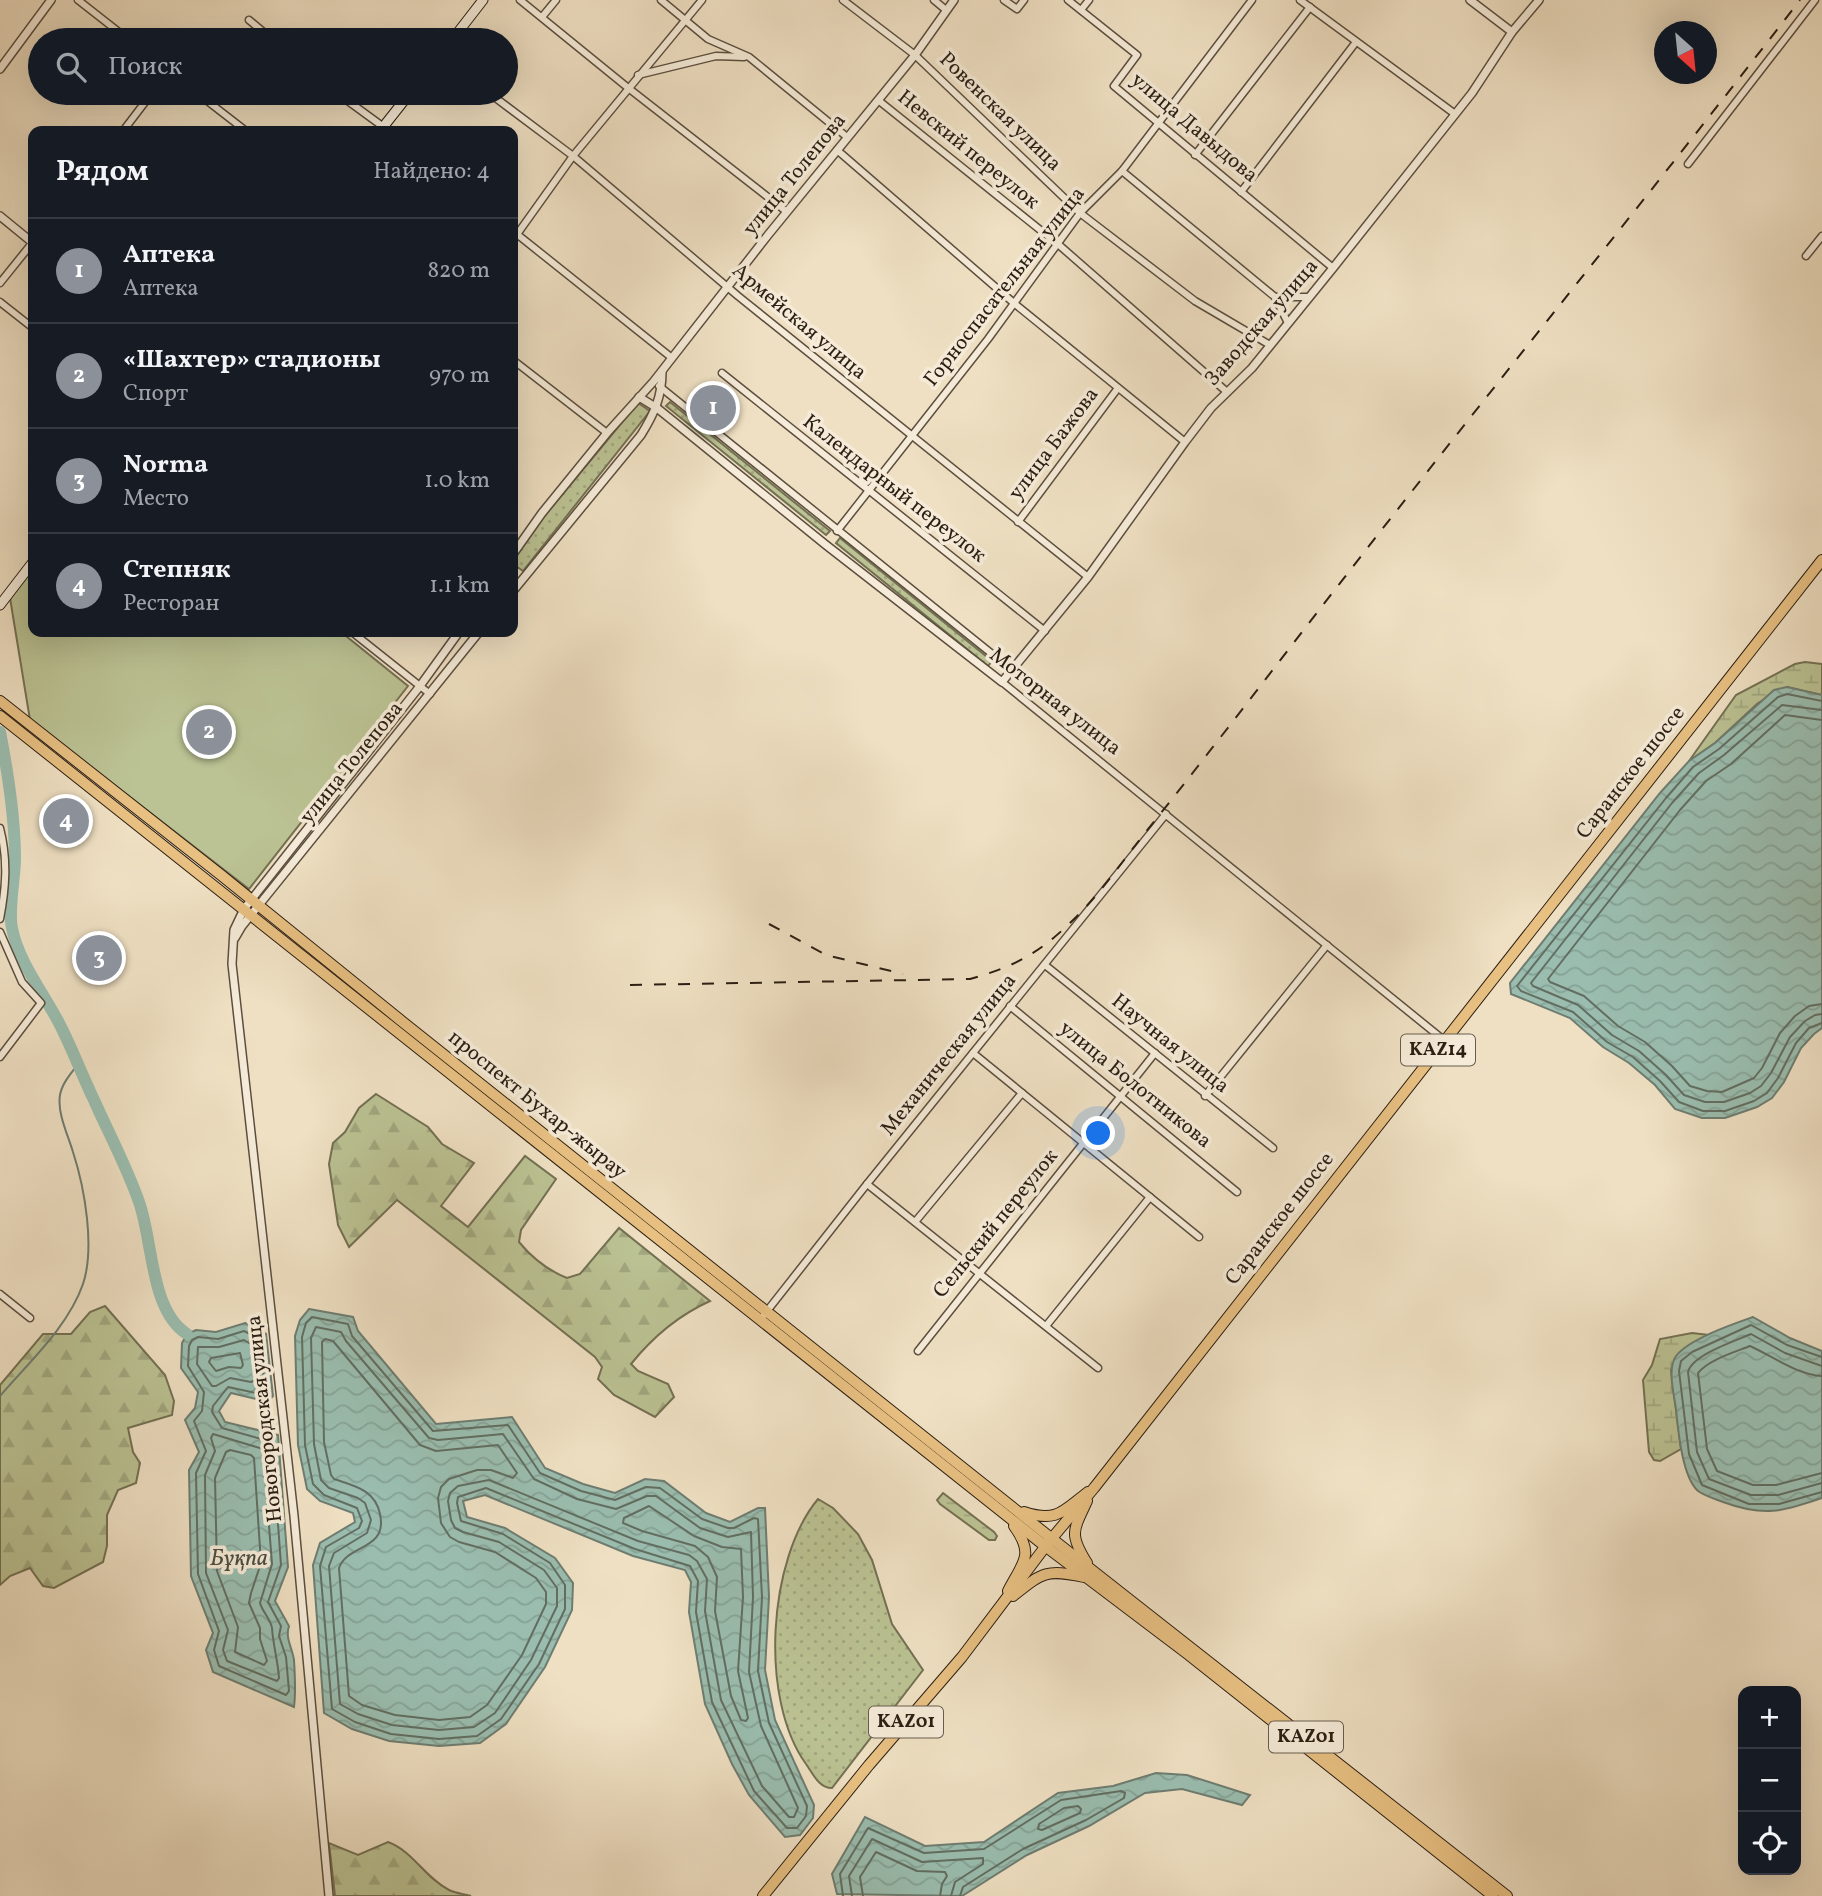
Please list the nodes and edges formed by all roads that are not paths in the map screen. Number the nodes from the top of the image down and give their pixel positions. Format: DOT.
graph roads {
  1 [pos="51,0"];
  2 [pos="78,0"];
  3 [pos="483,0"];
  4 [pos="520,0"];
  5 [pos="556,0"];
  6 [pos="661,0"];
  7 [pos="702,0"];
  8 [pos="843,0"];
  9 [pos="934,0"];
  10 [pos="954,0"];
  11 [pos="1004,0"];
  12 [pos="1024,0"];
  13 [pos="1068,0"];
  14 [pos="1089,0"];
  15 [pos="1252,0"];
  16 [pos="1300,0"];
  17 [pos="1471,0"];
  18 [pos="1539,0"];
  19 [pos="1815,0"];
  20 [pos="1310,7"];
  21 [pos="946,10"];
  22 [pos="1081,10"];
  23 [pos="542,18"];
  24 [pos="687,19"];
  25 [pos="249,20"];
  26 [pos="30,28"];
  27 [pos="114,28"];
  28 [pos="259,28"];
  29 [pos="461,28"];
  30 [pos="28,31"];
  31 [pos="1512,32"];
  32 [pos="1356,42"];
  33 [pos="915,55"];
  34 [pos="749,57"];
  35 [pos="0,69"];
  36 [pos="638,75"];
  37 [pos="627,88"];
  38 [pos="878,100"];
  39 [pos="143,105"];
  40 [pos="212,105"];
  41 [pos="352,105"];
  42 [pos="402,105"];
  43 [pos="505,105"];
  44 [pos="1455,114"];
  45 [pos="1157,124"];
  46 [pos="126,126"];
  47 [pos="240,126"];
  48 [pos="379,126"];
  49 [pos="387,126"];
  50 [pos="847,137"];
  51 [pos="836,150"];
  52 [pos="1195,155"];
  53 [pos="573,156"];
  54 [pos="1688,164"];
  55 [pos="1122,171"];
  56 [pos="1241,192"];
  57 [pos="787,212"];
  58 [pos="1080,213"];
  59 [pos="0,216"];
  60 [pos="518,230"];
  61 [pos="1822,236"];
  62 [pos="28,238"];
  63 [pos="518,238"];
  64 [pos="1059,245"];
  65 [pos="28,248"];
  66 [pos="1806,256"];
  67 [pos="1333,268"];
  68 [pos="0,283"];
  69 [pos="729,286"];
  70 [pos="1275,297"];
  71 [pos="1309,298"];
  72 [pos="0,302"];
  73 [pos="1014,304"];
  74 [pos="1288,323"];
  75 [pos="28,324"];
  76 [pos="1270,345"];
  77 [pos="672,358"];
  78 [pos="518,364"];
  79 [pos="662,371"];
  80 [pos="722,373"];
  81 [pos="654,381"];
  82 [pos="662,388"];
  83 [pos="1118,388"];
  84 [pos="1227,392"];
  85 [pos="639,397"];
  86 [pos="657,408"];
  87 [pos="607,433"];
  88 [pos="912,437"];
  89 [pos="1185,442"];
  90 [pos="869,492"];
  91 [pos="1018,522"];
  92 [pos="837,531"];
  93 [pos="518,547"];
  94 [pos="1822,560"];
  95 [pos="28,569"];
  96 [pos="1088,576"];
  97 [pos="518,585"];
  98 [pos="0,605"];
  99 [pos="1045,631"];
  100 [pos="358,637"];
  101 [pos="455,637"];
  102 [pos="475,637"];
  103 [pos="1012,670"];
  104 [pos="1002,682"];
  105 [pos="420,686"];
  106 [pos="430,694"];
  107 [pos="0,701"];
  108 [pos="0,716"];
  109 [pos="1166,814"];
  110 [pos="0,828"];
  111 [pos="256,903"];
  112 [pos="248,912"];
  113 [pos="0,919"];
  114 [pos="0,932"];
  115 [pos="1327,945"];
  116 [pos="1045,965"];
  117 [pos="1010,1006"];
  118 [pos="1445,1041"];
  119 [pos="973,1053"];
  120 [pos="1155,1054"];
  121 [pos="0,1057"];
  122 [pos="1021,1093"];
  123 [pos="1120,1096"];
  124 [pos="1205,1096"];
  125 [pos="491,1099"];
  126 [pos="1083,1144"];
  127 [pos="1273,1148"];
  128 [pos="867,1184"];
  129 [pos="1237,1192"];
  130 [pos="1150,1197"];
  131 [pos="915,1222"];
  132 [pos="1199,1237"];
  133 [pos="979,1273"];
  134 [pos="0,1294"];
  135 [pos="763,1316"];
  136 [pos="30,1318"];
  137 [pos="1045,1326"];
  138 [pos="918,1351"];
  139 [pos="1098,1368"];
  140 [pos="1094,1488"];
  141 [pos="1015,1509"];
  142 [pos="1005,1514"];
  143 [pos="1048,1542"];
  144 [pos="1090,1574"];
  145 [pos="999,1608"];
  146 [pos="329,1896"];
  147 [pos="763,1896"];
  148 [pos="1493,1896"];
  149 [pos="1507,1896"];
  1 -- 26 [label="street"];
  2 -- 27 [label="street"];
  3 -- 29 [label="main road"];
  4 -- 23 [label="street"];
  5 -- 23 [label="street"];
  6 -- 24 [label="street"];
  7 -- 24 [label="street"];
  8 -- 33 [label="street, Ровенская улица"];
  9 -- 21 [label="street"];
  10 -- 21 [label="street, улица Толепова"];
  11 -- 12 [label="street"];
  13 -- 22 [label="street, улица Давыдова"];
  14 -- 22 [label="street"];
  15 -- 45 [label="street, Горноспасательная улица"];
  16 -- 20 [label="street"];
  17 -- 31 [label="street"];
  18 -- 31 [label="street, Заводская улица"];
  19 -- 54 [label="street"];
  20 -- 32 [label="street"];
  20 -- 52 [label="street"];
  21 -- 33 [label="street, улица Толепова"];
  22 -- 45 [label="street, улица Давыдова"];
  23 -- 37 [label="street"];
  24 -- 34 [label="street"];
  24 -- 36 [label="street"];
  25 -- 28 [label="street"];
  30 -- 35 [label="street"];
  31 -- 44 [label="street, Заводская улица"];
  32 -- 44 [label="street"];
  32 -- 56 [label="street"];
  33 -- 38 [label="street, улица Толепова"];
  33 -- 58 [label="street, Ровенская улица"];
  34 -- 36 [label="street"];
  34 -- 50 [label="street"];
  36 -- 37 [label="street"];
  37 -- 53 [label="street"];
  37 -- 57 [label="street"];
  38 -- 50 [label="street, улица Толепова"];
  38 -- 64 [label="street, Невский переулок"];
  39 -- 46 [label="street"];
  40 -- 47 [label="street"];
  41 -- 48 [label="street"];
  42 -- 49 [label="main road"];
  43 -- 53 [label="street, Армейская улица"];
  44 -- 67 [label="street, Заводская улица"];
  45 -- 52 [label="street, улица Давыдова"];
  45 -- 55 [label="street, Горноспасательная улица"];
  50 -- 51 [label="street, улица Толепова"];
  51 -- 57 [label="street, улица Толепова"];
  51 -- 73 [label="street"];
  52 -- 56 [label="street, улица Давыдова"];
  53 -- 60 [label="street"];
  53 -- 69 [label="street, Армейская улица"];
  55 -- 58 [label="street, Горноспасательная улица"];
  55 -- 70 [label="street"];
  56 -- 67 [label="street, улица Давыдова"];
  57 -- 69 [label="street, улица Толепова"];
  58 -- 64 [label="street, Горноспасательная улица"];
  58 -- 76 [label="street, Ровенская улица"];
  59 -- 62 [label="street"];
  61 -- 66 [label="street"];
  63 -- 77 [label="street"];
  64 -- 73 [label="street, Горноспасательная улица"];
  64 -- 84 [label="street, Невский переулок"];
  65 -- 68 [label="street"];
  67 -- 71 [label="street, Заводская улица"];
  69 -- 77 [label="street, улица Толепова"];
  69 -- 88 [label="street, Армейская улица"];
  70 -- 71 [label="street"];
  70 -- 74 [label="street"];
  71 -- 74 [label="street, Заводская улица"];
  72 -- 75 [label="street"];
  73 -- 83 [label="street"];
  73 -- 88 [label="street, Горноспасательная улица"];
  74 -- 76 [label="street, Заводская улица"];
  76 -- 84 [label="street, Заводская улица"];
  77 -- 79 [label="street, улица Толепова"];
  78 -- 87 [label="street"];
  79 -- 81 [label="street, улица Толепова"];
  79 -- 82 [label="street"];
  80 -- 90 [label="street, Календарный переулок"];
  81 -- 82 [label="street, Моторная улица"];
  81 -- 85 [label="street, улица Толепова"];
  82 -- 86 [label="street"];
  82 -- 92 [label="street, Моторная улица"];
  83 -- 89 [label="street"];
  83 -- 91 [label="street, улица Бажова"];
  84 -- 89 [label="street, Заводская улица"];
  85 -- 86 [label="street, Моторная улица"];
  85 -- 87 [label="street, улица Толепова"];
  86 -- 97 [label="street"];
  86 -- 104 [label="street, Моторная улица"];
  87 -- 93 [label="street, улица Толепова"];
  88 -- 90 [label="street, Горноспасательная улица"];
  88 -- 91 [label="street, Армейская улица"];
  89 -- 96 [label="street, Заводская улица"];
  90 -- 92 [label="street, Горноспасательная улица"];
  90 -- 99 [label="street, Календарный переулок"];
  91 -- 96 [label="street, Армейская улица"];
  92 -- 103 [label="street, Моторная улица"];
  94 -- 118 [label="main road, Саранское шоссе / KAZ14"];
  95 -- 98 [label="main road"];
  96 -- 99 [label="street, Заводская улица"];
  99 -- 103 [label="street, Заводская улица"];
  100 -- 105 [label="street"];
  101 -- 105 [label="street, улица Толепова"];
  102 -- 106 [label="street, улица Толепова"];
  103 -- 104 [label="street, Заводская улица"];
  104 -- 109 [label="street, Моторная улица"];
  105 -- 106 [label="street"];
  105 -- 111 [label="street, улица Толепова"];
  106 -- 111 [label="street, улица Толепова"];
  107 -- 111 [label="main road, проспект Бухар-жырау"];
  108 -- 112 [label="main road, проспект Бухар-жырау"];
  109 -- 115 [label="street, Моторная улица"];
  109 -- 116 [label="street, Механическая улица"];
  110 -- 113 [label="street"];
  111 -- 112 [label="street, улица Толепова"];
  111 -- 125 [label="main road, проспект Бухар-жырау"];
  112 -- 125 [label="main road, проспект Бухар-жырау"];
  112 -- 146 [label="street, Новогородская улица"];
  114 -- 121 [label="street"];
  115 -- 118 [label="street, Моторная улица"];
  115 -- 124 [label="street"];
  116 -- 117 [label="street, Механическая улица"];
  116 -- 120 [label="street, Научная улица"];
  117 -- 119 [label="street, Механическая улица"];
  117 -- 123 [label="street, улица Болотникова"];
  118 -- 140 [label="main road, Саранское шоссе / KAZ14"];
  119 -- 122 [label="street"];
  119 -- 128 [label="street, Механическая улица"];
  120 -- 123 [label="street, Сельский переулок"];
  120 -- 124 [label="street, Научная улица"];
  122 -- 126 [label="street"];
  122 -- 131 [label="street"];
  123 -- 126 [label="street, Сельский переулок"];
  123 -- 129 [label="street, улица Болотникова"];
  124 -- 127 [label="street, Научная улица"];
  125 -- 135 [label="main road, проспект Бухар-жырау"];
  126 -- 130 [label="street"];
  126 -- 133 [label="street, Сельский переулок"];
  128 -- 131 [label="street"];
  128 -- 135 [label="street, Механическая улица"];
  130 -- 132 [label="street"];
  130 -- 137 [label="street"];
  131 -- 133 [label="street"];
  133 -- 137 [label="street"];
  133 -- 138 [label="street, Сельский переулок"];
  134 -- 136 [label="street"];
  135 -- 141 [label="main road, проспект Бухар-жырау"];
  135 -- 142 [label="main road, проспект Бухар-жырау"];
  137 -- 139 [label="street"];
  140 -- 141 [label="main road"];
  140 -- 143 [label="main road, Саранское шоссе / KAZ14"];
  140 -- 144 [label="main road"];
  141 -- 143 [label="main road, проспект Бухар-жырау"];
  142 -- 143 [label="main road, проспект Бухар-жырау"];
  142 -- 145 [label="main road"];
  143 -- 144 [label="main road, KАZ01"];
  143 -- 145 [label="main road, Саранское шоссе / KAZ01"];
  144 -- 145 [label="main road, KАZ01"];
  144 -- 148 [label="main road, KАZ01"];
  144 -- 149 [label="main road, KАZ01"];
  145 -- 147 [label="main road, Саранское шоссе / KAZ01"];
}
